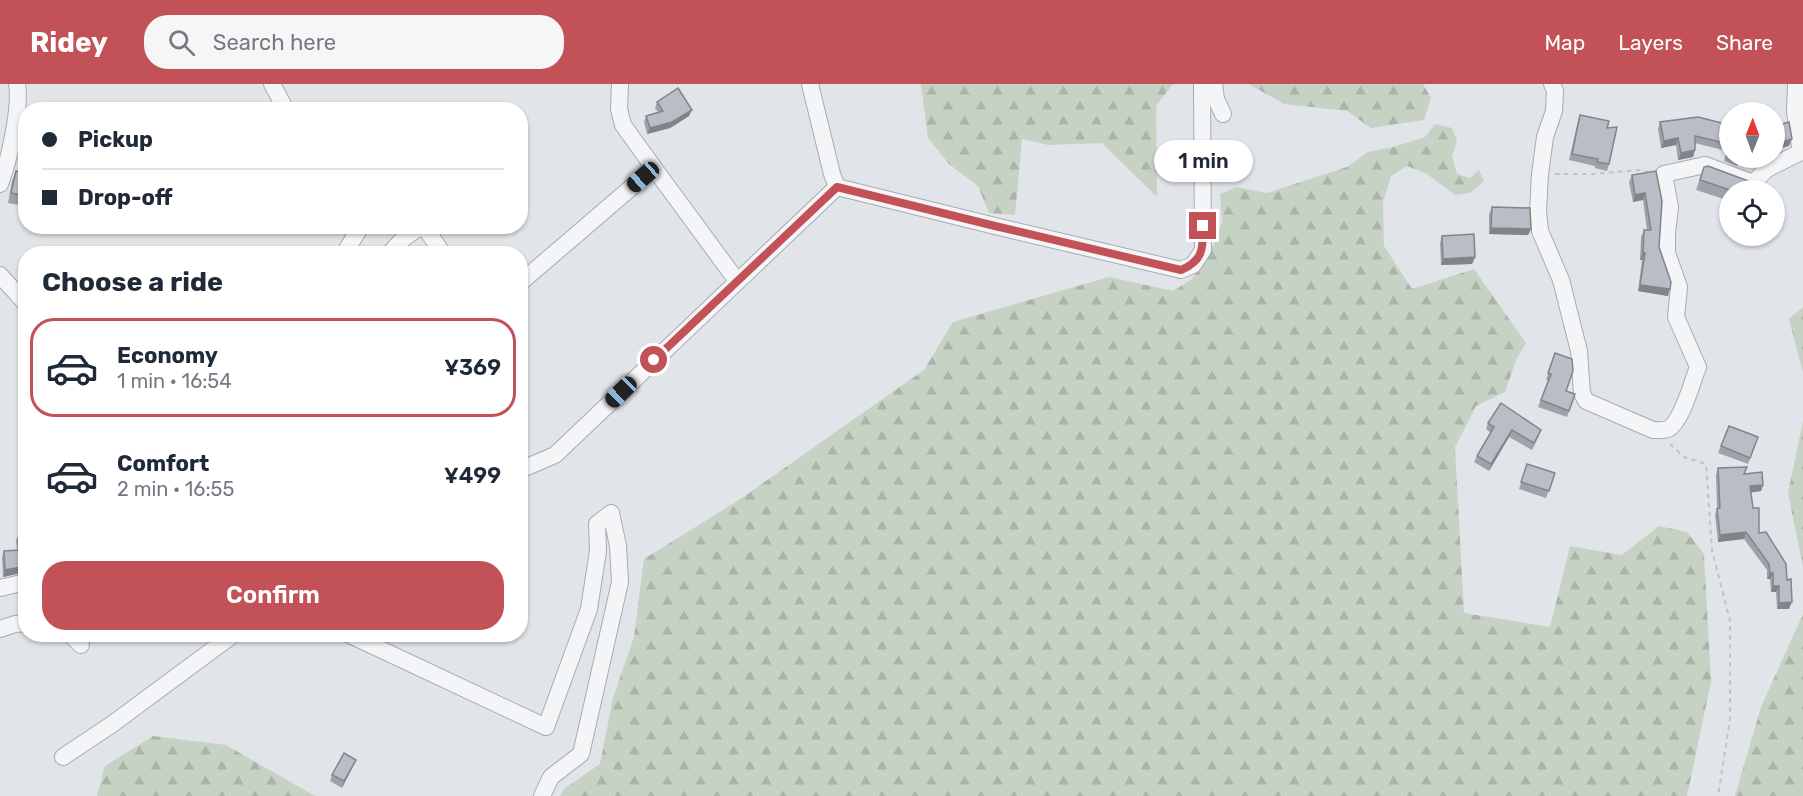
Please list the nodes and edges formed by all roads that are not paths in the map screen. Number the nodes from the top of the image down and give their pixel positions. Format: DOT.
graph roads {
  1 [pos="17,84"];
  2 [pos="272,84"];
  3 [pos="620,84"];
  4 [pos="810,84"];
  5 [pos="1202,84"];
  6 [pos="1214,84"];
  7 [pos="1552,84"];
  8 [pos="1796,84"];
  9 [pos="282,102"];
  10 [pos="1223,114"];
  11 [pos="654,168"];
  12 [pos="0,184"];
  13 [pos="837,187"];
  14 [pos="410,234"];
  15 [pos="397,246"];
  16 [pos="0,275"];
  17 [pos="528,276"];
  18 [pos="737,281"];
  19 [pos="18,295"];
  20 [pos="528,467"];
  21 [pos="18,584"];
  22 [pos="0,588"];
  23 [pos="18,624"];
  24 [pos="0,629"];
  25 [pos="223,642"];
  26 [pos="371,642"];
  27 [pos="63,757"];
  28 [pos="542,796"];
  1 -- 12 [label="street"];
  2 -- 9 [label="street"];
  3 -- 11 [label="street"];
  4 -- 13 [label="street"];
  5 -- 13 [label="street"];
  6 -- 10 [label="street"];
  7 -- 8 [label="street"];
  11 -- 17 [label="street"];
  11 -- 18 [label="street"];
  13 -- 18 [label="street"];
  14 -- 15 [label="street"];
  16 -- 19 [label="street"];
  18 -- 20 [label="street"];
  21 -- 22 [label="street"];
  23 -- 24 [label="street"];
  25 -- 27 [label="street"];
  26 -- 28 [label="street"];
}
